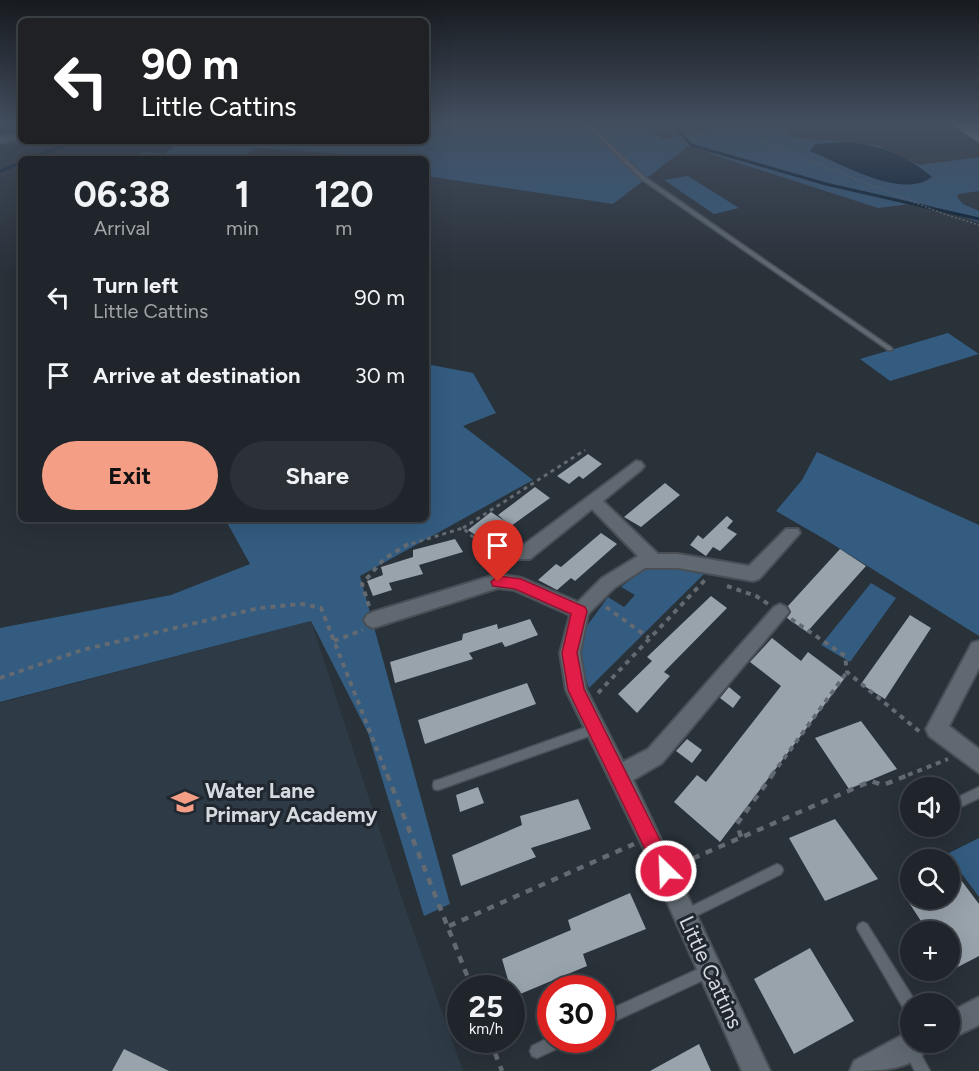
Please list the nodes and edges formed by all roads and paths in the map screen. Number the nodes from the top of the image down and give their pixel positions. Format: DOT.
graph roads {
  1 [pos="639,174"];
  2 [pos="845,174"];
  3 [pos="979,225"];
  4 [pos="890,349"];
  5 [pos="585,450"];
  6 [pos="636,466"];
  7 [pos="594,501"];
  8 [pos="464,528"];
  9 [pos="792,533"];
  10 [pos="524,554"];
  11 [pos="654,561"];
  12 [pos="712,573"];
  13 [pos="516,583"];
  14 [pos="366,597"];
  15 [pos="586,604"];
  16 [pos="780,612"];
  17 [pos="369,625"];
  18 [pos="649,638"];
  19 [pos="334,641"];
  20 [pos="979,649"];
  21 [pos="847,672"];
  22 [pos="0,678"];
  23 [pos="585,708"];
  24 [pos="595,729"];
  25 [pos="936,729"];
  26 [pos="973,757"];
  27 [pos="619,776"];
  28 [pos="438,785"];
  29 [pos="979,792"];
  30 [pos="960,802"];
  31 [pos="650,837"];
  32 [pos="741,837"];
  33 [pos="777,870"];
  34 [pos="666,871"];
  35 [pos="685,915"];
  36 [pos="449,926"];
  37 [pos="862,928"];
  38 [pos="711,969"];
  39 [pos="467,975"];
  40 [pos="902,993"];
  41 [pos="979,1010"];
  42 [pos="615,1014"];
  43 [pos="960,1020"];
  44 [pos="900,1052"];
  45 [pos="495,1053"];
  46 [pos="916,1053"];
  47 [pos="502,1071"];
  48 [pos="756,1071"];
  49 [pos="864,1071"];
  50 [pos="923,1071"];
  1 -- 4 [label="lane"];
  2 -- 3 [label="path"];
  5 -- 8 [label="path"];
  6 -- 7 [label="street"];
  7 -- 10 [label="street"];
  7 -- 11 [label="street"];
  8 -- 13 [label="path"];
  8 -- 14 [label="path"];
  9 -- 12 [label="street"];
  11 -- 12 [label="street"];
  11 -- 15 [label="street"];
  12 -- 16 [label="path"];
  12 -- 18 [label="path"];
  13 -- 15 [label="street"];
  13 -- 17 [label="street"];
  15 -- 18 [label="path"];
  15 -- 23 [label="street, Little Cattins"];
  16 -- 21 [label="path"];
  16 -- 27 [label="street"];
  17 -- 19 [label="path"];
  18 -- 23 [label="path"];
  19 -- 22 [label="path"];
  19 -- 36 [label="path"];
  20 -- 25 [label="street"];
  21 -- 25 [label="path"];
  21 -- 32 [label="path"];
  23 -- 24 [label="street, Little Cattins"];
  24 -- 27 [label="street, Little Cattins"];
  24 -- 28 [label="lane"];
  25 -- 26 [label="street"];
  26 -- 32 [label="path"];
  27 -- 31 [label="street, Little Cattins"];
  29 -- 30 [label="lane"];
  31 -- 34 [label="street, Little Cattins"];
  31 -- 36 [label="path"];
  32 -- 34 [label="path"];
  33 -- 35 [label="lane"];
  34 -- 35 [label="street, Little Cattins"];
  35 -- 38 [label="street, Little Cattins"];
  36 -- 39 [label="path"];
  37 -- 40 [label="lane"];
  38 -- 42 [label="lane"];
  38 -- 48 [label="street, Little Cattins"];
  41 -- 43 [label="street"];
  44 -- 49 [label="street"];
  45 -- 47 [label="path"];
  46 -- 50 [label="lane"];
}
